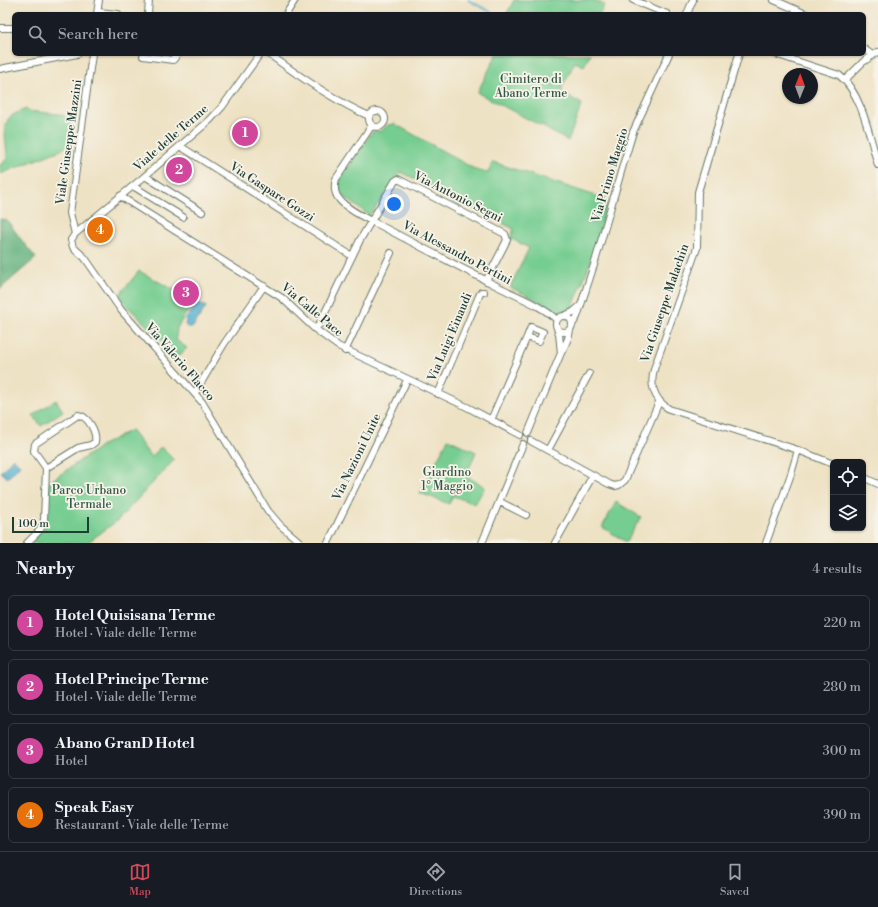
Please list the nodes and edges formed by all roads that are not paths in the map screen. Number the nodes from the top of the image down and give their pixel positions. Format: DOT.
graph roads {
  1 [pos="99,0"];
  2 [pos="149,0"];
  3 [pos="295,0"];
  4 [pos="633,0"];
  5 [pos="694,0"];
  6 [pos="774,0"];
  7 [pos="97,12"];
  8 [pos="148,12"];
  9 [pos="287,12"];
  10 [pos="662,12"];
  11 [pos="688,12"];
  12 [pos="801,12"];
  13 [pos="0,28"];
  14 [pos="12,28"];
  15 [pos="875,53"];
  16 [pos="67,56"];
  17 [pos="92,56"];
  18 [pos="143,56"];
  19 [pos="176,56"];
  20 [pos="260,56"];
  21 [pos="272,56"];
  22 [pos="668,56"];
  23 [pos="738,56"];
  24 [pos="781,56"];
  25 [pos="0,69"];
  26 [pos="845,80"];
  27 [pos="369,116"];
  28 [pos="372,125"];
  29 [pos="180,146"];
  30 [pos="878,165"];
  31 [pos="145,176"];
  32 [pos="133,186"];
  33 [pos="120,196"];
  34 [pos="202,212"];
  35 [pos="183,217"];
  36 [pos="371,220"];
  37 [pos="74,234"];
  38 [pos="392,253"];
  39 [pos="82,255"];
  40 [pos="352,256"];
  41 [pos="486,280"];
  42 [pos="264,286"];
  43 [pos="484,292"];
  44 [pos="580,306"];
  45 [pos="564,316"];
  46 [pos="557,320"];
  47 [pos="571,327"];
  48 [pos="557,328"];
  49 [pos="315,329"];
  50 [pos="527,336"];
  51 [pos="345,350"];
  52 [pos="561,353"];
  53 [pos="589,374"];
  54 [pos="407,380"];
  55 [pos="194,393"];
  56 [pos="438,394"];
  57 [pos="659,402"];
  58 [pos="492,420"];
  59 [pos="528,433"];
  60 [pos="520,436"];
  61 [pos="531,441"];
  62 [pos="523,444"];
  63 [pos="548,450"];
  64 [pos="798,450"];
  65 [pos="830,463"];
  66 [pos="46,468"];
  67 [pos="593,475"];
  68 [pos="866,478"];
  69 [pos="878,484"];
  70 [pos="500,502"];
  71 [pos="526,515"];
  72 [pos="27,543"];
  73 [pos="300,543"];
  74 [pos="328,543"];
  75 [pos="482,543"];
  76 [pos="555,543"];
  77 [pos="766,543"];
  1 -- 7 [label="street"];
  2 -- 8 [label="street"];
  3 -- 9 [label="street"];
  4 -- 10 [label="street"];
  5 -- 11 [label="street"];
  6 -- 12 [label="street"];
  13 -- 14 [label="street"];
  15 -- 26 [label="street"];
  16 -- 25 [label="street"];
  17 -- 37 [label="street, Viale Giuseppe Mazzini"];
  18 -- 19 [label="street"];
  20 -- 29 [label="street, Viale delle Terme"];
  21 -- 27 [label="street"];
  22 -- 44 [label="street, Via Primo Maggio"];
  23 -- 57 [label="street, Via Giuseppe Malachin"];
  24 -- 26 [label="street"];
  26 -- 30 [label="street"];
  27 -- 28 [label="street"];
  27 -- 28 [label="street"];
  28 -- 36 [label="street, Via Alessandro Pertini"];
  29 -- 31 [label="street, Viale delle Terme"];
  29 -- 40 [label="street, Via Gaspare Gozzi"];
  31 -- 32 [label="street, Viale delle Terme"];
  31 -- 34 [label="street"];
  32 -- 33 [label="street, Viale delle Terme"];
  32 -- 35 [label="street"];
  33 -- 37 [label="street, Viale delle Terme"];
  33 -- 42 [label="street, Via Calle Pace"];
  36 -- 40 [label="street"];
  36 -- 41 [label="street, Via Alessandro Pertini"];
  36 -- 41 [label="street, Via Antonio Segni"];
  37 -- 39 [label="street, Viale Giuseppe Mazzini"];
  38 -- 51 [label="street"];
  39 -- 55 [label="street, Via Valerio Flacco"];
  40 -- 49 [label="street"];
  41 -- 46 [label="street, Via Alessandro Pertini"];
  42 -- 49 [label="street, Via Calle Pace"];
  42 -- 55 [label="street"];
  43 -- 56 [label="street, Via Luigi Einaudi"];
  44 -- 45 [label="street"];
  44 -- 47 [label="street, Via Primo Maggio"];
  45 -- 46 [label="street"];
  45 -- 47 [label="street"];
  46 -- 48 [label="street, Via Primo Maggio"];
  47 -- 48 [label="street"];
  47 -- 52 [label="street, Via Primo Maggio"];
  48 -- 52 [label="street, Via Primo Maggio"];
  49 -- 51 [label="street, Via Calle Pace"];
  50 -- 58 [label="street"];
  51 -- 54 [label="street, Via Calle Pace"];
  52 -- 59 [label="street, Via Primo Maggio"];
  53 -- 63 [label="street"];
  54 -- 56 [label="street, Via Calle Pace"];
  54 -- 74 [label="street, Via Nazioni Unite"];
  55 -- 73 [label="street, Via Valerio Flacco"];
  56 -- 58 [label="street, Via Calle Pace"];
  57 -- 64 [label="street"];
  57 -- 67 [label="street"];
  58 -- 60 [label="street, Via Calle Pace"];
  59 -- 60 [label="street"];
  59 -- 61 [label="street"];
  60 -- 62 [label="street"];
  61 -- 62 [label="street"];
  61 -- 63 [label="street"];
  62 -- 70 [label="street"];
  63 -- 67 [label="street"];
  64 -- 65 [label="street"];
  64 -- 77 [label="street"];
  66 -- 66 [label="street"];
  66 -- 72 [label="street"];
  67 -- 76 [label="street"];
  68 -- 69 [label="street"];
  70 -- 71 [label="street"];
  70 -- 75 [label="street"];
}
